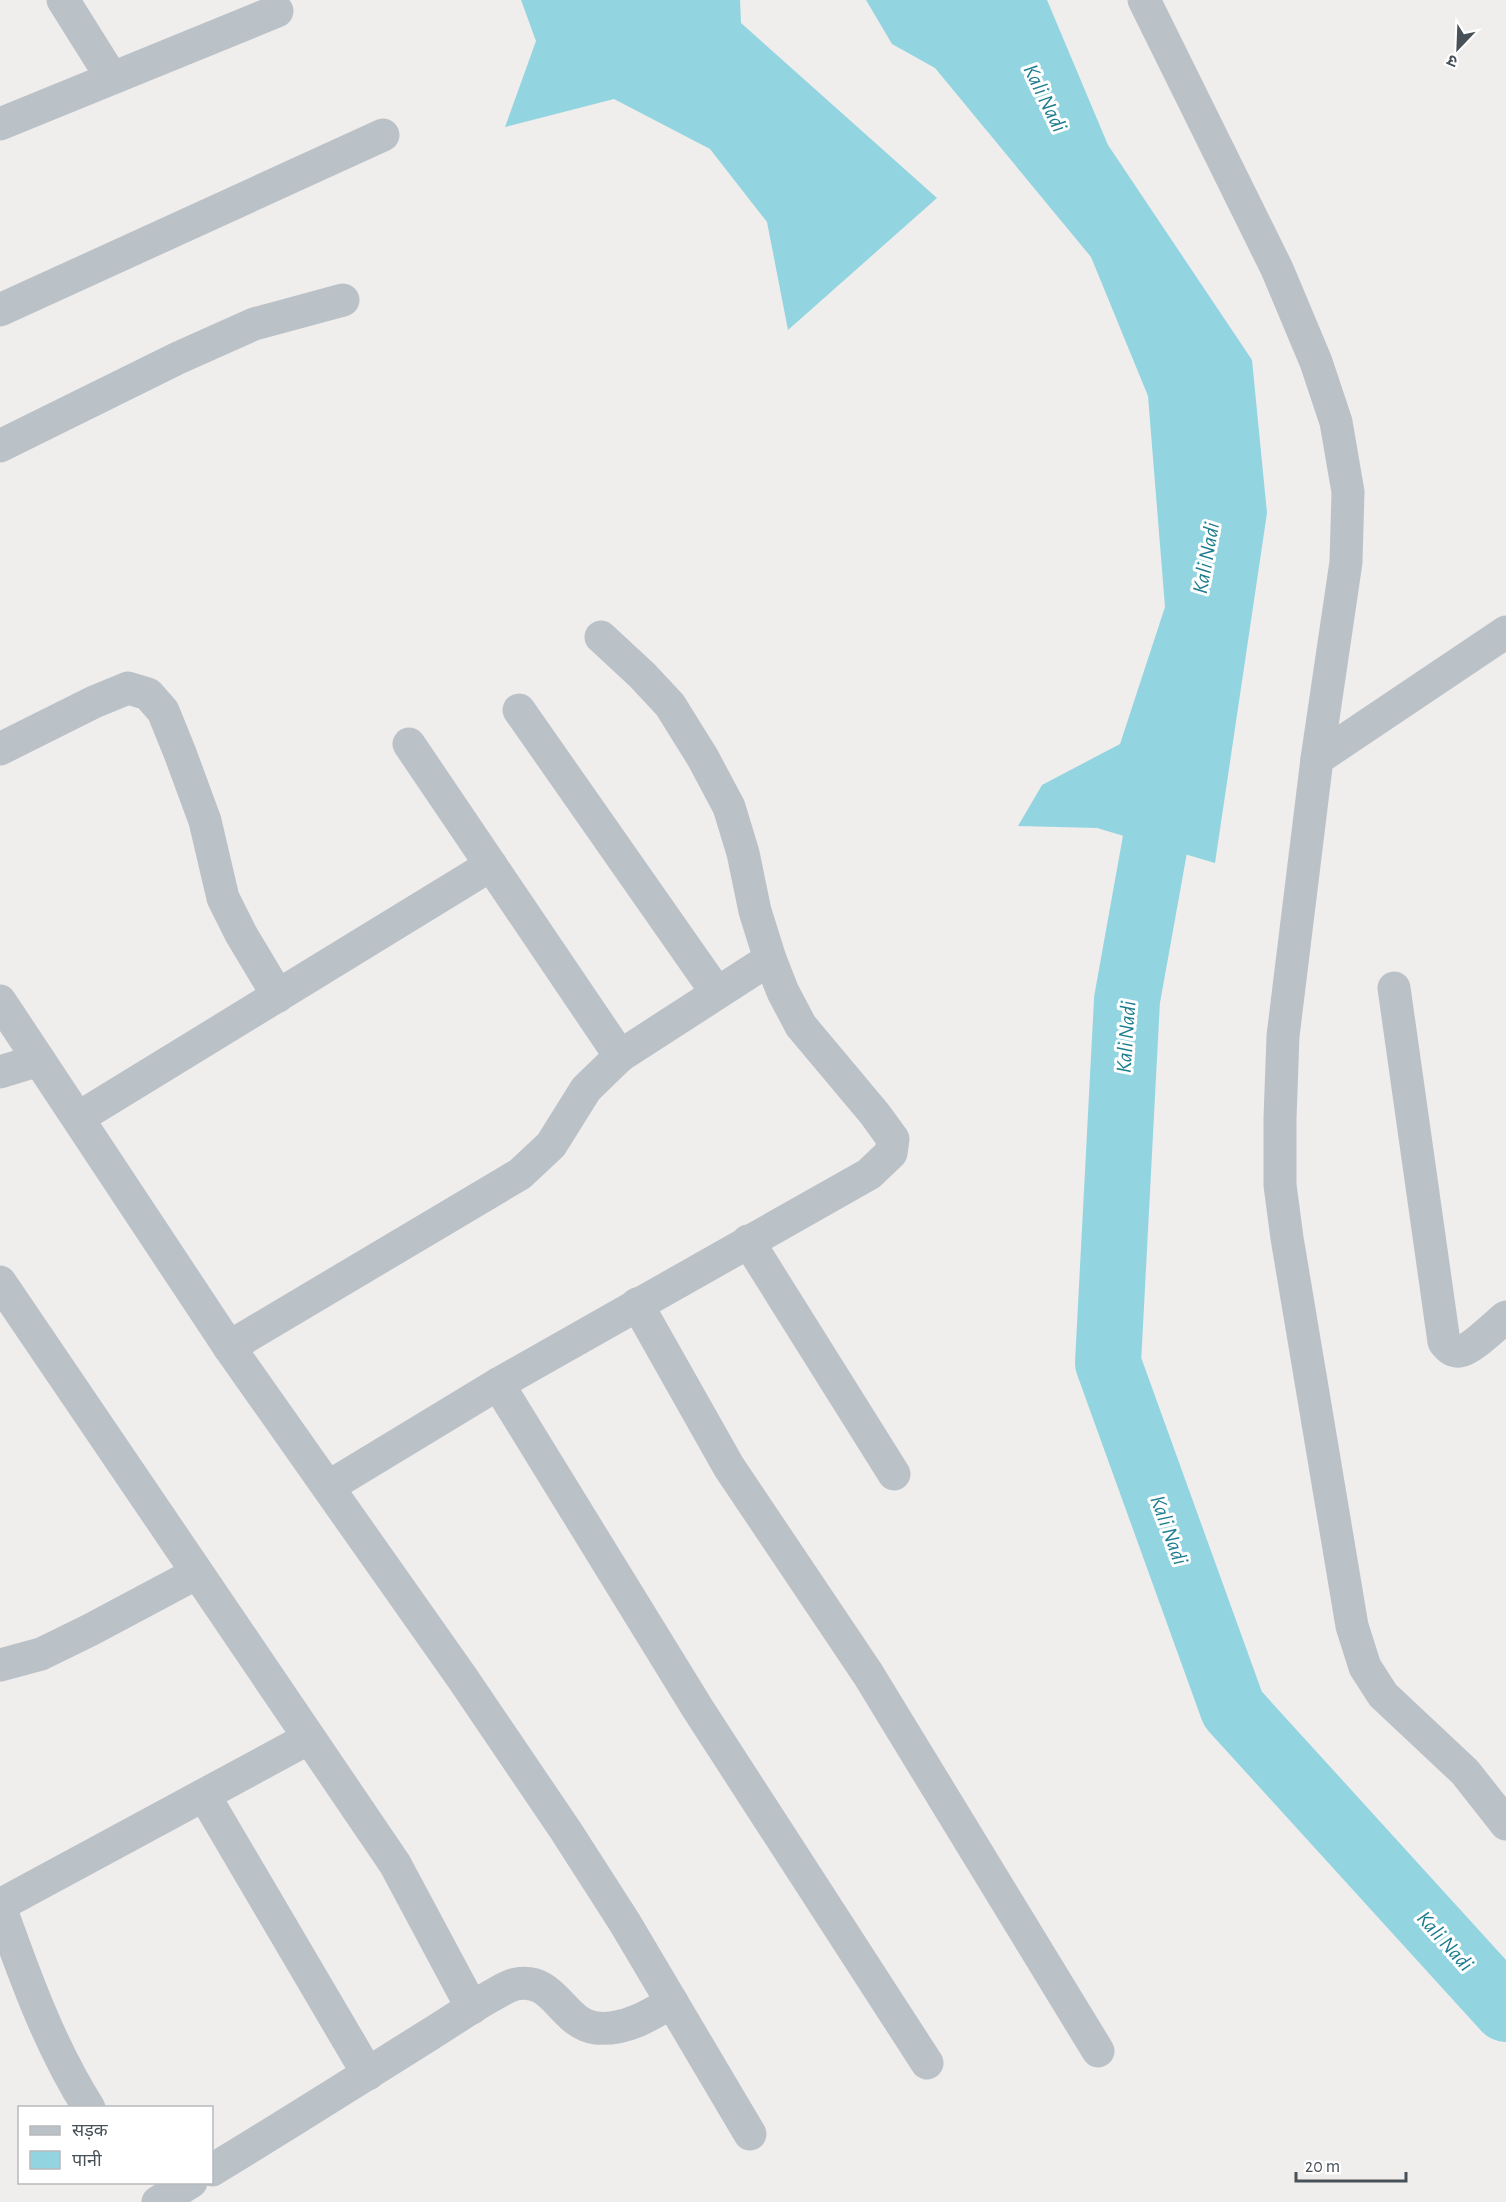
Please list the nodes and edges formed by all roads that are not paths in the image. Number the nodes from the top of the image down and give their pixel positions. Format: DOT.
graph roads {
  1 [pos="63,0"];
  2 [pos="1144,0"];
  3 [pos="277,11"];
  4 [pos="112,78"];
  5 [pos="0,124"];
  6 [pos="383,135"];
  7 [pos="343,300"];
  8 [pos="0,310"];
  9 [pos="0,446"];
  10 [pos="1506,632"];
  11 [pos="601,637"];
  12 [pos="519,710"];
  13 [pos="409,744"];
  14 [pos="0,749"];
  15 [pos="1317,759"];
  16 [pos="491,866"];
  17 [pos="770,959"];
  18 [pos="1394,988"];
  19 [pos="717,993"];
  20 [pos="278,996"];
  21 [pos="0,1001"];
  22 [pos="620,1056"];
  23 [pos="39,1060"];
  24 [pos="0,1072"];
  25 [pos="78,1118"];
  26 [pos="748,1241"];
  27 [pos="0,1282"];
  28 [pos="637,1304"];
  29 [pos="1506,1317"];
  30 [pos="229,1347"];
  31 [pos="498,1384"];
  32 [pos="894,1474"];
  33 [pos="328,1486"];
  34 [pos="197,1573"];
  35 [pos="0,1665"];
  36 [pos="309,1738"];
  37 [pos="204,1795"];
  38 [pos="1506,1824"];
  39 [pos="0,1906"];
  40 [pos="672,2002"];
  41 [pos="472,2008"];
  42 [pos="1098,2051"];
  43 [pos="927,2063"];
  44 [pos="368,2074"];
  45 [pos="88,2106"];
  46 [pos="750,2134"];
  47 [pos="213,2169"];
  48 [pos="140,2184"];
  49 [pos="187,2184"];
  50 [pos="151,2202"];
  51 [pos="158,2202"];
  1 -- 4 [label="street"];
  2 -- 15 [label="street"];
  3 -- 4 [label="street"];
  4 -- 5 [label="street"];
  6 -- 8 [label="street"];
  7 -- 9 [label="street"];
  10 -- 15 [label="street"];
  11 -- 17 [label="street"];
  12 -- 19 [label="street"];
  13 -- 16 [label="street"];
  14 -- 20 [label="street"];
  15 -- 38 [label="street"];
  16 -- 20 [label="street"];
  16 -- 22 [label="street"];
  17 -- 19 [label="street"];
  17 -- 26 [label="street"];
  18 -- 29 [label="street"];
  19 -- 22 [label="street"];
  20 -- 25 [label="street"];
  21 -- 23 [label="street"];
  22 -- 30 [label="street"];
  23 -- 24 [label="street"];
  23 -- 25 [label="street"];
  25 -- 30 [label="street"];
  26 -- 28 [label="street"];
  26 -- 32 [label="street"];
  27 -- 34 [label="street"];
  28 -- 31 [label="street"];
  28 -- 42 [label="street"];
  30 -- 33 [label="street"];
  31 -- 33 [label="street"];
  31 -- 43 [label="street"];
  33 -- 40 [label="street"];
  34 -- 35 [label="street"];
  34 -- 36 [label="street"];
  36 -- 37 [label="street"];
  36 -- 41 [label="street"];
  37 -- 39 [label="street"];
  37 -- 44 [label="street"];
  39 -- 45 [label="street"];
  40 -- 41 [label="street"];
  40 -- 46 [label="street"];
  41 -- 44 [label="street"];
  44 -- 47 [label="street"];
  48 -- 50 [label="street"];
  49 -- 51 [label="street"];
}
